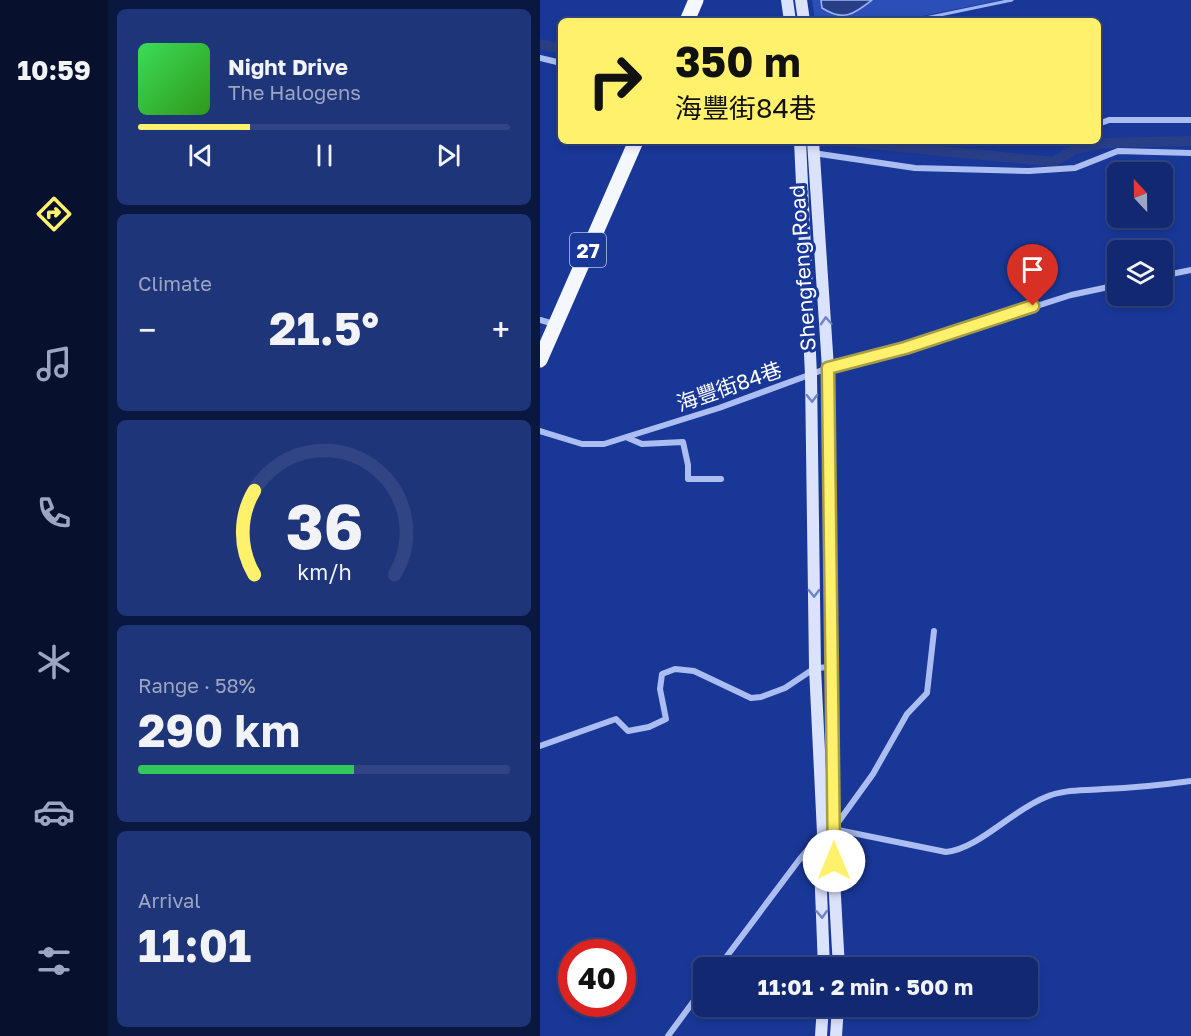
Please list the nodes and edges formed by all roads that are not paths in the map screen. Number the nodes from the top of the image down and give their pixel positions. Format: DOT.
graph roads {
  1 [pos="696,0"];
  2 [pos="787,0"];
  3 [pos="801,0"];
  4 [pos="688,18"];
  5 [pos="790,18"];
  6 [pos="804,18"];
  7 [pos="540,58"];
  8 [pos="558,62"];
  9 [pos="1191,120"];
  10 [pos="1101,123"];
  11 [pos="635,144"];
  12 [pos="800,146"];
  13 [pos="814,147"];
  14 [pos="1191,153"];
  15 [pos="1191,270"];
  16 [pos="1173,274"];
  17 [pos="1107,287"];
  18 [pos="540,320"];
  19 [pos="555,325"];
  20 [pos="540,360"];
  21 [pos="828,368"];
  22 [pos="811,375"];
  23 [pos="540,431"];
  24 [pos="627,438"];
  25 [pos="722,479"];
  26 [pos="934,631"];
  27 [pos="832,667"];
  28 [pos="815,668"];
  29 [pos="540,746"];
  30 [pos="1191,781"];
  31 [pos="828,831"];
  32 [pos="726,957"];
  33 [pos="824,957"];
  34 [pos="838,957"];
  35 [pos="693,1002"];
  36 [pos="822,1017"];
  37 [pos="837,1017"];
  38 [pos="668,1036"];
  39 [pos="821,1036"];
  40 [pos="836,1036"];
  1 -- 4 [label="main road"];
  2 -- 5 [label="street"];
  3 -- 6 [label="street"];
  7 -- 8 [label="street"];
  9 -- 10 [label="street"];
  11 -- 19 [label="main road, 27"];
  12 -- 13 [label="street"];
  12 -- 22 [label="street, Shengfeng Road"];
  13 -- 14 [label="street"];
  21 -- 13 [label="street, Shengfeng Road, one-way"];
  15 -- 16 [label="street"];
  17 -- 21 [label="street, 海豐街84巷"];
  18 -- 19 [label="street"];
  19 -- 20 [label="main road, 27"];
  21 -- 22 [label="street, 海豐街84巷"];
  21 -- 27 [label="street, Shengfeng Road"];
  22 -- 24 [label="street, 海豐街84巷"];
  22 -- 28 [label="street, Shengfeng Road, one-way"];
  23 -- 24 [label="street, 海豐街84巷"];
  24 -- 25 [label="street, 海豐街84巷"];
  26 -- 31 [label="street"];
  27 -- 28 [label="street"];
  27 -- 31 [label="street, Shengfeng Road"];
  28 -- 29 [label="street"];
  28 -- 31 [label="street, Shengfeng Road"];
  30 -- 31 [label="street"];
  31 -- 32 [label="street"];
  31 -- 33 [label="street, Shengfeng Road, one-way"];
  31 -- 34 [label="street, Shengfeng Road"];
  35 -- 38 [label="street"];
  36 -- 39 [label="street"];
  37 -- 40 [label="street"];
}
